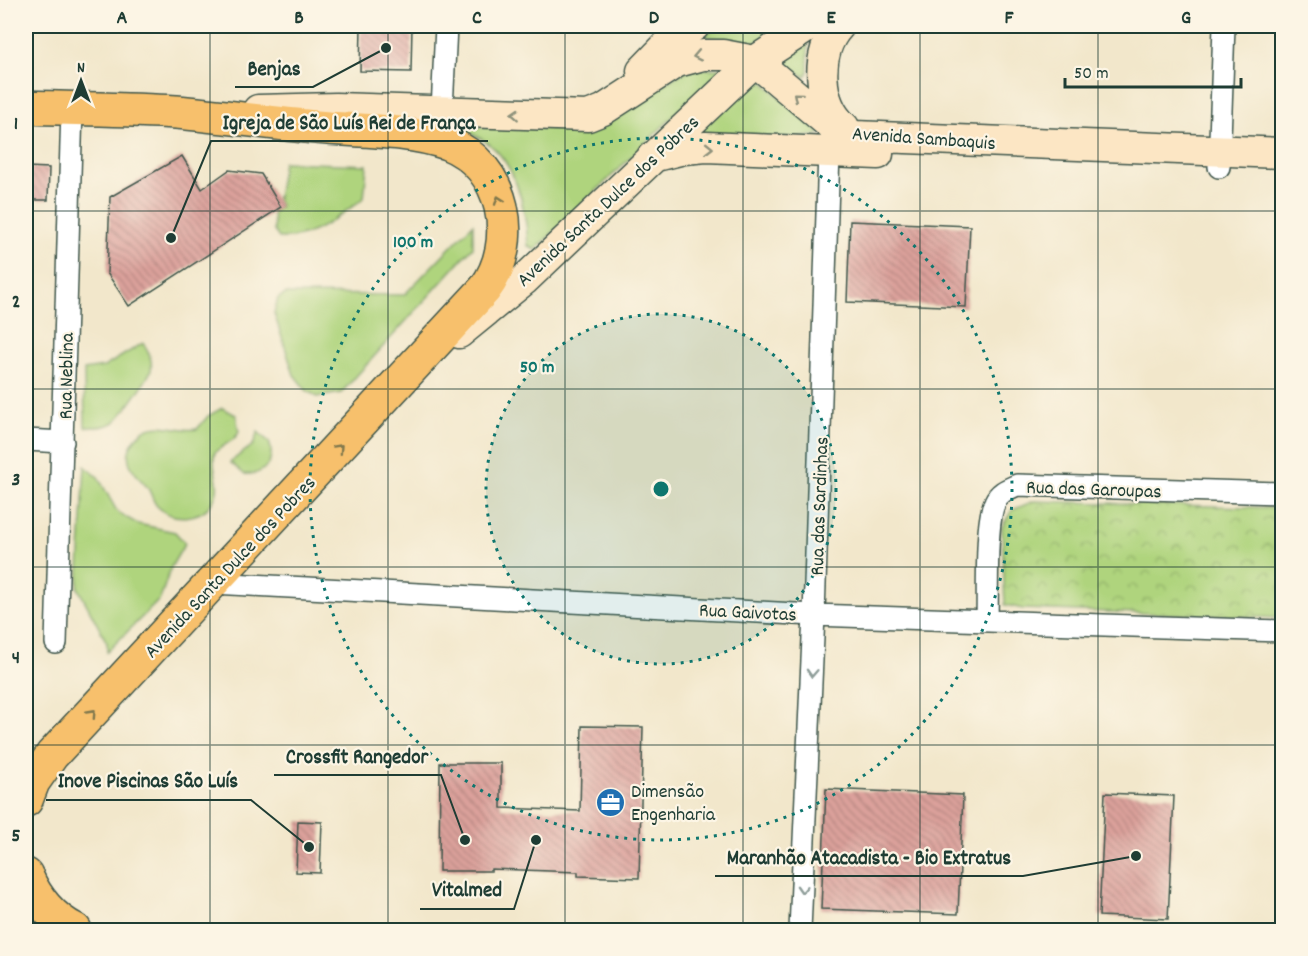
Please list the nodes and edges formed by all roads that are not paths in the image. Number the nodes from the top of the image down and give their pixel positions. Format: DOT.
graph roads {
  1 [pos="446,26"];
  2 [pos="694,26"];
  3 [pos="809,26"];
  4 [pos="839,26"];
  5 [pos="1224,26"];
  6 [pos="755,61"];
  7 [pos="26,107"];
  8 [pos="609,107"];
  9 [pos="72,109"];
  10 [pos="442,110"];
  11 [pos="176,112"];
  12 [pos="863,136"];
  13 [pos="829,152"];
  14 [pos="1282,153"];
  15 [pos="652,157"];
  16 [pos="1219,159"];
  17 [pos="1282,170"];
  18 [pos="502,257"];
  19 [pos="406,376"];
  20 [pos="26,440"];
  21 [pos="63,442"];
  22 [pos="1282,493"];
  23 [pos="213,583"];
  24 [pos="814,615"];
  25 [pos="987,621"];
  26 [pos="1282,631"];
  27 [pos="56,643"];
  28 [pos="52,756"];
  29 [pos="26,773"];
  30 [pos="26,800"];
  31 [pos="26,875"];
  32 [pos="75,930"];
  33 [pos="800,930"];
  1 -- 10 [label="street"];
  2 -- 8 [label="main road"];
  3 -- 6 [label="main road, Avenida Santa Dulce dos Pobres"];
  4 -- 12 [label="main road"];
  5 -- 16 [label="street"];
  6 -- 8 [label="main road, Avenida Sambaquis, one-way"];
  12 -- 6 [label="main road, Avenida Sambaquis, one-way"];
  6 -- 15 [label="main road, Avenida Santa Dulce dos Pobres"];
  7 -- 9 [label="main road, Avenida Sambaquis"];
  8 -- 10 [label="main road, Avenida Sambaquis, one-way"];
  9 -- 11 [label="main road, Avenida Sambaquis"];
  9 -- 21 [label="street, Rua Neblina"];
  10 -- 11 [label="main road, Avenida Sambaquis"];
  18 -- 11 [label="main road, Avenida Sambaquis, one-way"];
  12 -- 16 [label="main road, Avenida Sambaquis"];
  15 -- 13 [label="main road, Avenida Sambaquis, one-way"];
  13 -- 16 [label="main road, Avenida Sambaquis"];
  13 -- 24 [label="street, Rua das Sardinhas"];
  14 -- 16 [label="main road, Avenida Sambaquis"];
  15 -- 19 [label="main road, Avenida Santa Dulce dos Pobres"];
  16 -- 17 [label="main road, Avenida Sambaquis"];
  18 -- 19 [label="main road, Avenida Santa Dulce dos Pobres"];
  23 -- 19 [label="main road, Avenida Santa Dulce dos Pobres, one-way"];
  20 -- 21 [label="street"];
  21 -- 27 [label="street, Rua Neblina"];
  22 -- 25 [label="street, Rua das Garoupas"];
  23 -- 24 [label="street, Rua Gaivotas"];
  28 -- 23 [label="main road, Avenida Santa Dulce dos Pobres, one-way"];
  24 -- 25 [label="street, Rua Gaivotas"];
  24 -- 33 [label="street, Rua das Sardinhas, one-way"];
  25 -- 26 [label="street, Rua Gaivotas"];
  28 -- 29 [label="main road"];
  28 -- 30 [label="main road"];
  31 -- 32 [label="main road"];
}
